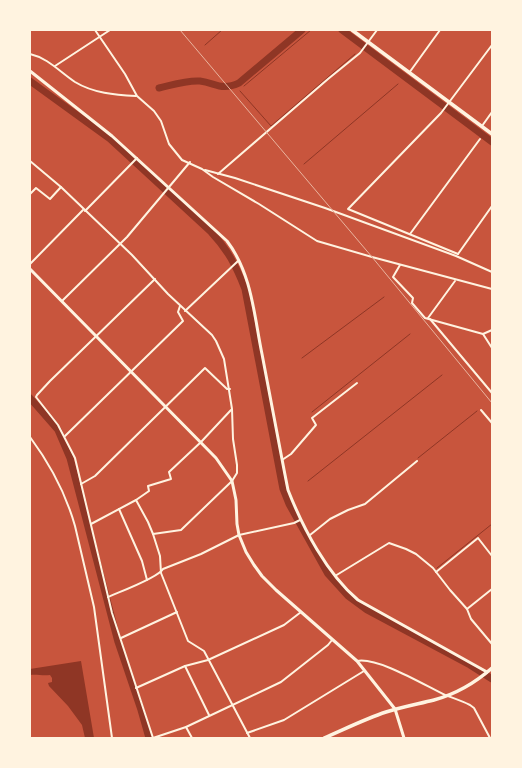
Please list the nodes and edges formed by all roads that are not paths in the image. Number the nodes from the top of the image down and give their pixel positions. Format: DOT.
graph roads {
  1 [pos="95,30"];
  2 [pos="110,30"];
  3 [pos="352,30"];
  4 [pos="377,30"];
  5 [pos="440,30"];
  6 [pos="100,37"];
  7 [pos="367,43"];
  8 [pos="492,45"];
  9 [pos="30,54"];
  10 [pos="55,66"];
  11 [pos="30,71"];
  12 [pos="409,72"];
  13 [pos="137,96"];
  14 [pos="450,102"];
  15 [pos="492,112"];
  16 [pos="482,126"];
  17 [pos="492,134"];
  18 [pos="480,139"];
  19 [pos="30,160"];
  20 [pos="136,160"];
  21 [pos="190,162"];
  22 [pos="202,169"];
  23 [pos="218,174"];
  24 [pos="61,187"];
  25 [pos="168,188"];
  26 [pos="30,194"];
  27 [pos="492,206"];
  28 [pos="84,211"];
  29 [pos="410,234"];
  30 [pos="120,245"];
  31 [pos="458,254"];
  32 [pos="456,256"];
  33 [pos="238,261"];
  34 [pos="30,264"];
  35 [pos="400,265"];
  36 [pos="30,268"];
  37 [pos="492,272"];
  38 [pos="155,279"];
  39 [pos="456,281"];
  40 [pos="492,289"];
  41 [pos="62,302"];
  42 [pos="180,306"];
  43 [pos="185,310"];
  44 [pos="428,318"];
  45 [pos="492,330"];
  46 [pos="483,334"];
  47 [pos="97,337"];
  48 [pos="492,348"];
  49 [pos="131,372"];
  50 [pos="357,384"];
  51 [pos="230,389"];
  52 [pos="492,393"];
  53 [pos="166,407"];
  54 [pos="232,409"];
  55 [pos="481,410"];
  56 [pos="492,423"];
  57 [pos="65,436"];
  58 [pos="30,437"];
  59 [pos="201,442"];
  60 [pos="282,460"];
  61 [pos="417,461"];
  62 [pos="232,481"];
  63 [pos="81,484"];
  64 [pos="136,500"];
  65 [pos="119,509"];
  66 [pos="301,520"];
  67 [pos="91,524"];
  68 [pos="153,534"];
  69 [pos="239,535"];
  70 [pos="310,535"];
  71 [pos="492,556"];
  72 [pos="436,572"];
  73 [pos="161,573"];
  74 [pos="335,576"];
  75 [pos="147,580"];
  76 [pos="492,589"];
  77 [pos="108,597"];
  78 [pos="467,609"];
  79 [pos="177,612"];
  80 [pos="301,612"];
  81 [pos="120,638"];
  82 [pos="332,640"];
  83 [pos="492,644"];
  84 [pos="208,660"];
  85 [pos="357,661"];
  86 [pos="185,666"];
  87 [pos="364,670"];
  88 [pos="490,670"];
  89 [pos="136,688"];
  90 [pos="446,695"];
  91 [pos="231,704"];
  92 [pos="395,709"];
  93 [pos="209,715"];
  94 [pos="186,727"];
  95 [pos="247,733"];
  96 [pos="112,738"];
  97 [pos="153,738"];
  98 [pos="192,738"];
  99 [pos="250,738"];
  100 [pos="324,738"];
  101 [pos="404,738"];
  102 [pos="490,738"];
  1 -- 6 [label="street"];
  2 -- 6 [label="street"];
  3 -- 7 [label="main road"];
  4 -- 7 [label="street"];
  5 -- 12 [label="street"];
  6 -- 10 [label="street"];
  6 -- 13 [label="street"];
  7 -- 12 [label="main road"];
  7 -- 23 [label="street"];
  8 -- 14 [label="street"];
  9 -- 10 [label="street"];
  10 -- 13 [label="street"];
  11 -- 20 [label="street"];
  12 -- 14 [label="main road"];
  13 -- 21 [label="street"];
  14 -- 16 [label="main road"];
  14 -- 29 [label="street"];
  15 -- 16 [label="street"];
  16 -- 17 [label="main road"];
  18 -- 29 [label="street"];
  19 -- 24 [label="street"];
  20 -- 25 [label="street"];
  20 -- 28 [label="street"];
  21 -- 22 [label="street"];
  21 -- 25 [label="street"];
  22 -- 23 [label="street"];
  22 -- 35 [label="street"];
  23 -- 32 [label="street"];
  24 -- 26 [label="street"];
  24 -- 28 [label="street"];
  25 -- 30 [label="street"];
  25 -- 33 [label="street"];
  27 -- 31 [label="street"];
  28 -- 30 [label="street"];
  28 -- 34 [label="street"];
  29 -- 31 [label="street"];
  30 -- 38 [label="street"];
  30 -- 41 [label="street"];
  31 -- 32 [label="street"];
  32 -- 37 [label="street"];
  33 -- 43 [label="street"];
  33 -- 60 [label="street"];
  35 -- 39 [label="street"];
  35 -- 44 [label="street"];
  36 -- 41 [label="street"];
  38 -- 42 [label="street"];
  38 -- 47 [label="street"];
  39 -- 40 [label="street"];
  39 -- 44 [label="street"];
  41 -- 47 [label="street"];
  42 -- 43 [label="street"];
  42 -- 49 [label="street"];
  43 -- 51 [label="street"];
  44 -- 46 [label="street"];
  44 -- 52 [label="street"];
  45 -- 46 [label="street"];
  46 -- 48 [label="street"];
  47 -- 49 [label="street"];
  47 -- 57 [label="street"];
  49 -- 53 [label="street"];
  49 -- 57 [label="street"];
  50 -- 60 [label="street"];
  51 -- 53 [label="street"];
  51 -- 54 [label="street"];
  53 -- 59 [label="street"];
  53 -- 63 [label="street"];
  54 -- 59 [label="street"];
  54 -- 62 [label="street"];
  55 -- 56 [label="street"];
  57 -- 63 [label="street"];
  58 -- 96 [label="street"];
  59 -- 62 [label="street"];
  59 -- 64 [label="street"];
  60 -- 66 [label="street"];
  61 -- 70 [label="street"];
  62 -- 68 [label="street"];
  62 -- 69 [label="street"];
  63 -- 67 [label="street"];
  64 -- 65 [label="street"];
  64 -- 68 [label="street"];
  65 -- 67 [label="street"];
  65 -- 75 [label="street"];
  66 -- 69 [label="street"];
  66 -- 70 [label="street"];
  67 -- 77 [label="street"];
  68 -- 73 [label="street"];
  69 -- 73 [label="street"];
  69 -- 80 [label="street"];
  70 -- 74 [label="street"];
  71 -- 72 [label="street"];
  72 -- 74 [label="street"];
  72 -- 78 [label="street"];
  73 -- 75 [label="street"];
  73 -- 79 [label="street"];
  74 -- 88 [label="street"];
  75 -- 77 [label="street"];
  76 -- 78 [label="street"];
  77 -- 81 [label="street"];
  78 -- 83 [label="street"];
  79 -- 81 [label="street"];
  79 -- 84 [label="street"];
  80 -- 82 [label="street"];
  80 -- 84 [label="street"];
  81 -- 89 [label="street"];
  82 -- 85 [label="street"];
  82 -- 91 [label="street"];
  84 -- 86 [label="street"];
  84 -- 91 [label="street"];
  85 -- 87 [label="street"];
  85 -- 90 [label="street"];
  86 -- 89 [label="street"];
  86 -- 93 [label="street"];
  87 -- 92 [label="street"];
  87 -- 95 [label="street"];
  88 -- 90 [label="main road"];
  89 -- 97 [label="street"];
  90 -- 92 [label="main road"];
  90 -- 102 [label="street"];
  91 -- 93 [label="street"];
  91 -- 95 [label="street"];
  92 -- 100 [label="main road"];
  92 -- 101 [label="street"];
  93 -- 94 [label="street"];
  94 -- 97 [label="street"];
  94 -- 98 [label="street"];
  95 -- 99 [label="street"];
}
